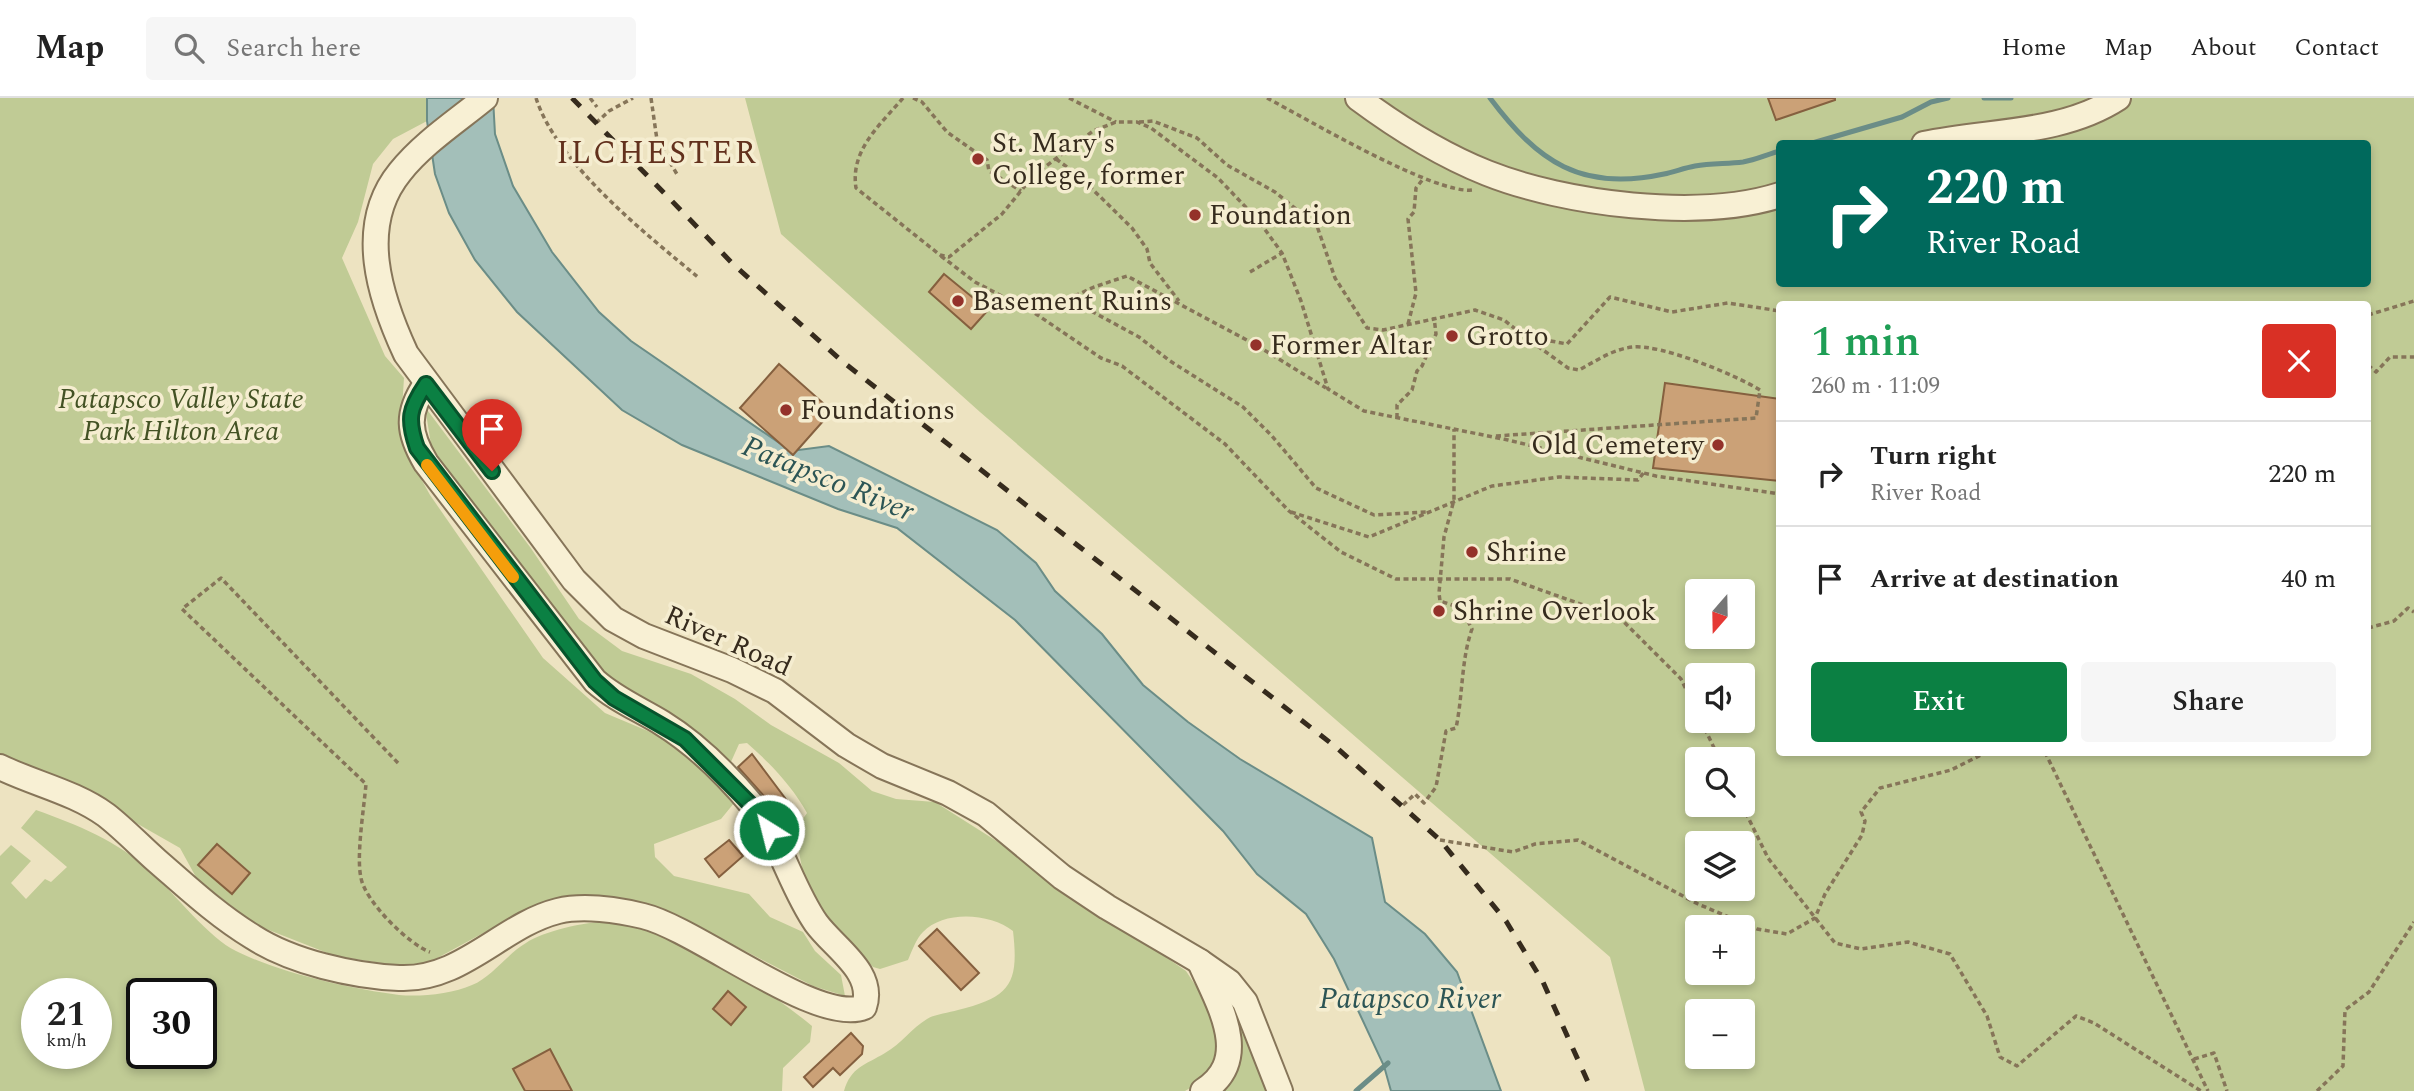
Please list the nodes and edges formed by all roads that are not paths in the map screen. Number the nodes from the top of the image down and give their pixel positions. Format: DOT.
graph roads {
  1 [pos="485,98"];
  2 [pos="1358,98"];
  3 [pos="2118,98"];
  4 [pos="1948,140"];
  5 [pos="1776,196"];
  6 [pos="426,384"];
  7 [pos="0,767"];
  8 [pos="1199,961"];
  9 [pos="1203,1091"];
  10 [pos="1280,1091"];
  1 -- 6 [label="street, River Road"];
  2 -- 5 [label="street"];
  3 -- 4 [label="street"];
  6 -- 7 [label="street"];
  6 -- 8 [label="street, River Road"];
  8 -- 9 [label="street"];
  8 -- 10 [label="street, River Road"];
}
